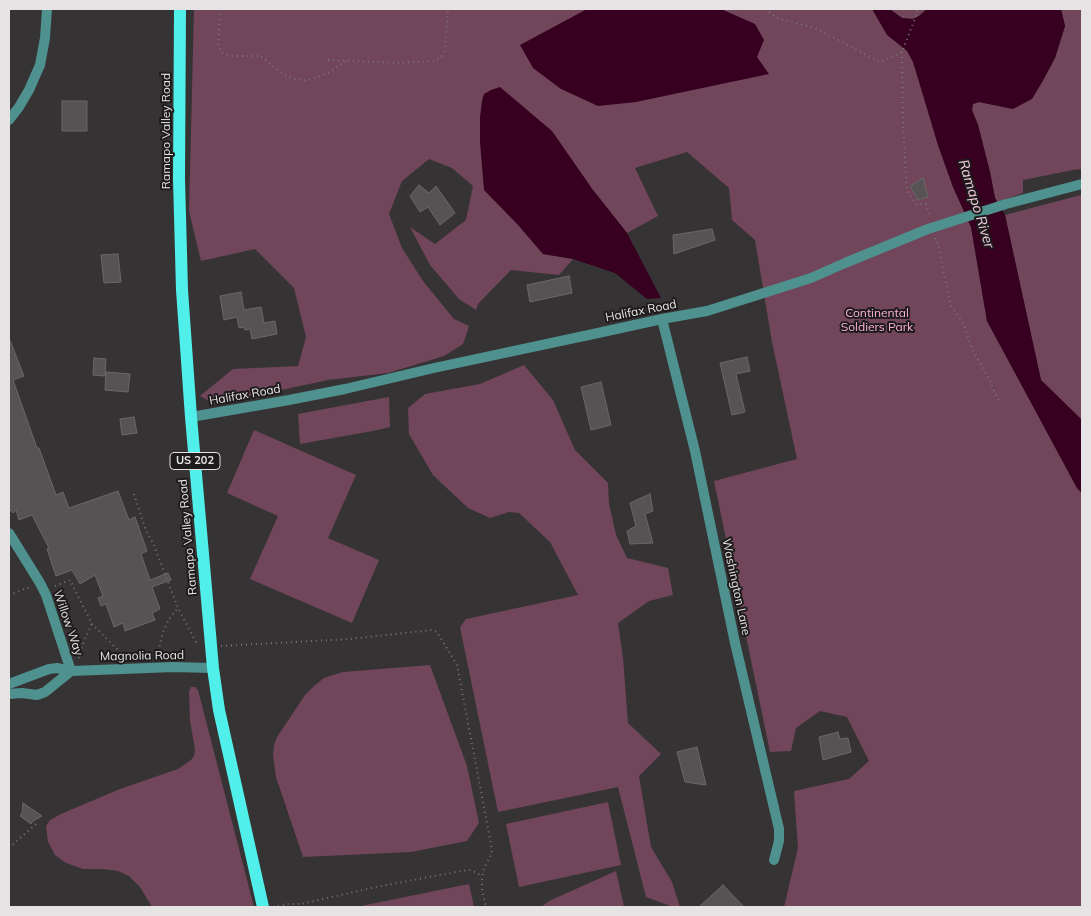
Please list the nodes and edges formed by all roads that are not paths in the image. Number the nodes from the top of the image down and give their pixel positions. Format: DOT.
graph roads {
  1 [pos="47,9"];
  2 [pos="180,9"];
  3 [pos="9,120"];
  4 [pos="1082,184"];
  5 [pos="662,319"];
  6 [pos="191,417"];
  7 [pos="9,533"];
  8 [pos="213,668"];
  9 [pos="71,671"];
  10 [pos="9,684"];
  11 [pos="9,694"];
  12 [pos="774,860"];
  13 [pos="263,907"];
  1 -- 3 [label="street"];
  2 -- 6 [label="main road, Ramapo Valley Road / US 202"];
  4 -- 5 [label="street, Halifax Road"];
  5 -- 6 [label="street, Halifax Road"];
  5 -- 12 [label="street, Washington Lane"];
  6 -- 8 [label="main road, Ramapo Valley Road / US 202"];
  7 -- 9 [label="street, Willow Way"];
  8 -- 9 [label="street, Magnolia Road"];
  8 -- 13 [label="main road, Ramapo Valley Road / US 202"];
  9 -- 10 [label="street, Magnolia Road"];
  9 -- 11 [label="street"];
}
